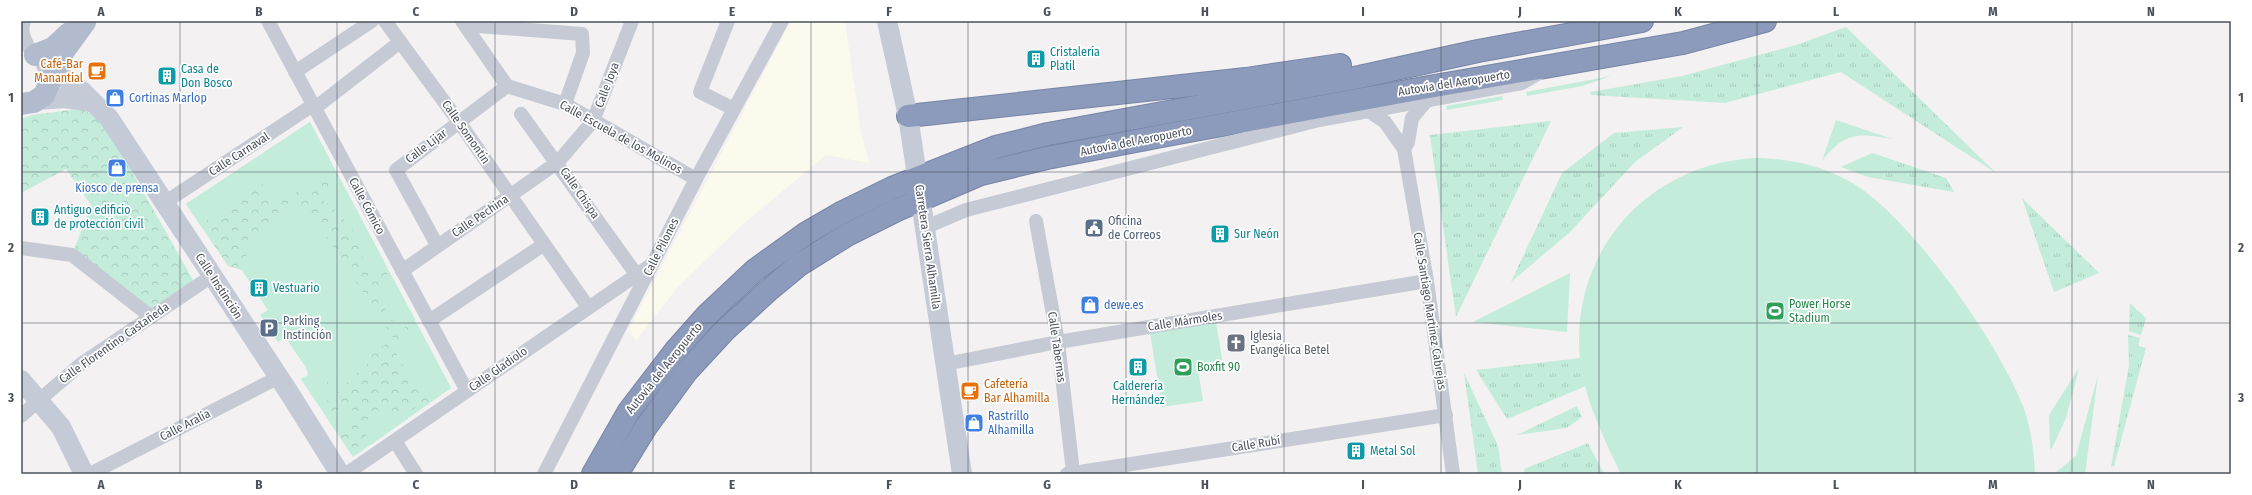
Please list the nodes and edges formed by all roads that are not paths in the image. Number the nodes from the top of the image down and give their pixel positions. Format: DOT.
graph roads {
  1 [pos="24,21"];
  2 [pos="268,21"];
  3 [pos="372,21"];
  4 [pos="386,21"];
  5 [pos="632,21"];
  6 [pos="728,21"];
  7 [pos="782,21"];
  8 [pos="887,21"];
  9 [pos="1642,21"];
  10 [pos="1765,21"];
  11 [pos="86,22"];
  12 [pos="463,23"];
  13 [pos="487,24"];
  14 [pos="544,26"];
  15 [pos="400,42"];
  16 [pos="68,44"];
  17 [pos="1478,51"];
  18 [pos="36,56"];
  19 [pos="295,72"];
  20 [pos="507,86"];
  21 [pos="1435,92"];
  22 [pos="88,98"];
  23 [pos="27,104"];
  24 [pos="565,104"];
  25 [pos="1360,106"];
  26 [pos="314,107"];
  27 [pos="734,109"];
  28 [pos="522,114"];
  29 [pos="908,116"];
  30 [pos="593,121"];
  31 [pos="459,122"];
  32 [pos="1404,149"];
  33 [pos="558,162"];
  34 [pos="918,177"];
  35 [pos="696,179"];
  36 [pos="510,196"];
  37 [pos="921,200"];
  38 [pos="164,203"];
  39 [pos="1036,221"];
  40 [pos="926,227"];
  41 [pos="437,245"];
  42 [pos="543,245"];
  43 [pos="21,248"];
  44 [pos="651,265"];
  45 [pos="402,271"];
  46 [pos="636,274"];
  47 [pos="212,276"];
  48 [pos="1427,281"];
  49 [pos="588,307"];
  50 [pos="150,316"];
  51 [pos="430,321"];
  52 [pos="1058,342"];
  53 [pos="945,364"];
  54 [pos="279,377"];
  55 [pos="21,380"];
  56 [pos="467,391"];
  57 [pos="39,399"];
  58 [pos="1446,414"];
  59 [pos="21,416"];
  60 [pos="395,441"];
  61 [pos="1070,473"];
  62 [pos="84,474"];
  63 [pos="90,474"];
  64 [pos="340,474"];
  65 [pos="346,474"];
  66 [pos="416,474"];
  67 [pos="544,474"];
  68 [pos="593,474"];
  69 [pos="617,474"];
  70 [pos="962,474"];
  71 [pos="1453,474"];
  1 -- 18 [label="street"];
  2 -- 19 [label="street, Calle Cómico"];
  3 -- 19 [label="street"];
  4 -- 15 [label="street, Calle Somontín"];
  5 -- 30 [label="street, Calle Joya"];
  6 -- 27 [label="street"];
  7 -- 27 [label="street, Calle Pilones"];
  8 -- 29 [label="street, Carretera Sierra Alhamilla"];
  9 -- 17 [label="highway, Autovía del Aeropuerto"];
  10 -- 21 [label="highway, Autovía del Aeropuerto"];
  11 -- 16 [label="main road"];
  11 -- 18 [label="main road"];
  12 -- 13 [label="street"];
  12 -- 20 [label="street"];
  13 -- 14 [label="street"];
  14 -- 24 [label="street"];
  15 -- 26 [label="street, Calle Carnaval"];
  15 -- 31 [label="street, Calle Somontín"];
  16 -- 18 [label="main road"];
  16 -- 22 [label="street, Calle Instinción"];
  17 -- 29 [label="highway"];
  17 -- 34 [label="highway, Autovía del Aeropuerto"];
  18 -- 22 [label="street, Calle Instinción"];
  18 -- 23 [label="main road"];
  19 -- 26 [label="street, Calle Cómico"];
  20 -- 24 [label="street, Calle Escuela de los Molinos"];
  20 -- 31 [label="street, Calle Líjar"];
  21 -- 25 [label="highway, Autovía del Aeropuerto"];
  21 -- 32 [label="street, Calle Santiago Martinez Cabrejas"];
  22 -- 23 [label="street"];
  22 -- 38 [label="street, Calle Instinción"];
  24 -- 30 [label="street, Calle Escuela de los Molinos"];
  25 -- 32 [label="street, Calle Santiago Martinez Cabrejas"];
  25 -- 37 [label="highway, Autovía del Aeropuerto"];
  25 -- 40 [label="street"];
  26 -- 38 [label="street, Calle Carnaval"];
  26 -- 45 [label="street, Calle Cómico"];
  27 -- 35 [label="street, Calle Pilones"];
  28 -- 33 [label="street, Calle Chispa"];
  29 -- 34 [label="street, Carretera Sierra Alhamilla"];
  30 -- 33 [label="street, Calle Joya"];
  30 -- 35 [label="street, Calle Escuela de los Molinos"];
  31 -- 36 [label="street, Calle Somontín"];
  31 -- 41 [label="street, Calle Líjar"];
  32 -- 48 [label="street, Calle Santiago Martinez Cabrejas"];
  33 -- 36 [label="street, Calle Pechina"];
  33 -- 46 [label="street, Calle Chispa"];
  34 -- 37 [label="street, Carretera Sierra Alhamilla"];
  34 -- 68 [label="highway, Autovía del Aeropuerto"];
  35 -- 44 [label="street, Calle Pilones"];
  36 -- 41 [label="street, Calle Pechina"];
  36 -- 42 [label="street, Calle Somontín"];
  37 -- 40 [label="street, Carretera Sierra Alhamilla"];
  37 -- 69 [label="highway, Autovía del Aeropuerto"];
  38 -- 47 [label="street, Calle Instinción"];
  39 -- 52 [label="street, Calle Tabernas"];
  40 -- 53 [label="street, Carretera Sierra Alhamilla"];
  41 -- 45 [label="street, Calle Pechina"];
  42 -- 49 [label="street, Calle Somontín"];
  42 -- 51 [label="street"];
  43 -- 50 [label="street"];
  44 -- 46 [label="street, Calle Gladiolo"];
  44 -- 67 [label="street, Calle Pilones"];
  45 -- 51 [label="street, Calle Cómico"];
  46 -- 49 [label="street, Calle Gladiolo"];
  47 -- 50 [label="street, Calle Florentino Castañeda"];
  47 -- 54 [label="street, Calle Instinción"];
  48 -- 52 [label="street, Calle Mármoles"];
  48 -- 58 [label="street, Calle Santiago Martinez Cabrejas"];
  49 -- 56 [label="street, Calle Gladiolo"];
  50 -- 57 [label="street, Calle Florentino Castañeda"];
  51 -- 56 [label="street, Calle Cómico"];
  52 -- 53 [label="street, Calle Mármoles"];
  52 -- 61 [label="street, Calle Tabernas"];
  53 -- 70 [label="street, Carretera Sierra Alhamilla"];
  54 -- 63 [label="street, Calle Aralia"];
  54 -- 64 [label="street, Calle Instinción"];
  55 -- 57 [label="street"];
  56 -- 60 [label="street, Calle Gladiolo"];
  57 -- 59 [label="street, Calle Florentino Castañeda"];
  57 -- 62 [label="street"];
  58 -- 61 [label="street, Calle Rubí"];
  58 -- 71 [label="street, Calle Santiago Martinez Cabrejas"];
  60 -- 65 [label="street, Calle Gladiolo"];
  60 -- 66 [label="street"];
}
